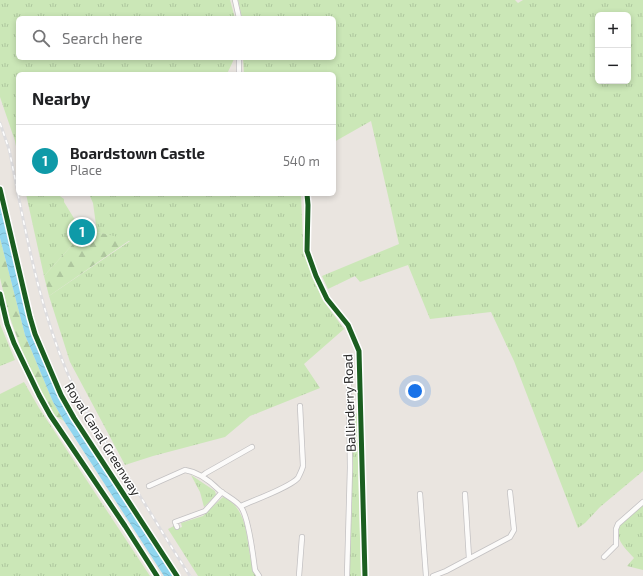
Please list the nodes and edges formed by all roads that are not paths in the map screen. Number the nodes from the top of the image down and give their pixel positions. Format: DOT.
graph roads {
  1 [pos="235,0"];
  2 [pos="239,16"];
  3 [pos="239,60"];
  4 [pos="239,72"];
  5 [pos="307,196"];
  6 [pos="0,294"];
  7 [pos="349,379"];
  8 [pos="300,406"];
  9 [pos="252,447"];
  10 [pos="202,476"];
  11 [pos="149,486"];
  12 [pos="222,492"];
  13 [pos="510,492"];
  14 [pos="420,494"];
  15 [pos="465,494"];
  16 [pos="643,502"];
  17 [pos="241,506"];
  18 [pos="178,527"];
  19 [pos="302,537"];
  20 [pos="607,557"];
  21 [pos="469,558"];
  22 [pos="157,576"];
  23 [pos="260,576"];
  24 [pos="299,576"];
  25 [pos="347,576"];
  26 [pos="365,576"];
  27 [pos="426,576"];
  28 [pos="433,576"];
  1 -- 2 [label="street"];
  3 -- 4 [label="street"];
  5 -- 26 [label="street, Ballinderry Road"];
  6 -- 22 [label="street"];
  7 -- 25 [label="street"];
  8 -- 17 [label="street"];
  9 -- 10 [label="street"];
  10 -- 11 [label="street"];
  10 -- 12 [label="street"];
  12 -- 17 [label="street"];
  12 -- 18 [label="street"];
  13 -- 21 [label="street"];
  14 -- 27 [label="street"];
  15 -- 21 [label="street"];
  16 -- 20 [label="street"];
  17 -- 23 [label="street"];
  19 -- 24 [label="street"];
  21 -- 28 [label="street"];
}
